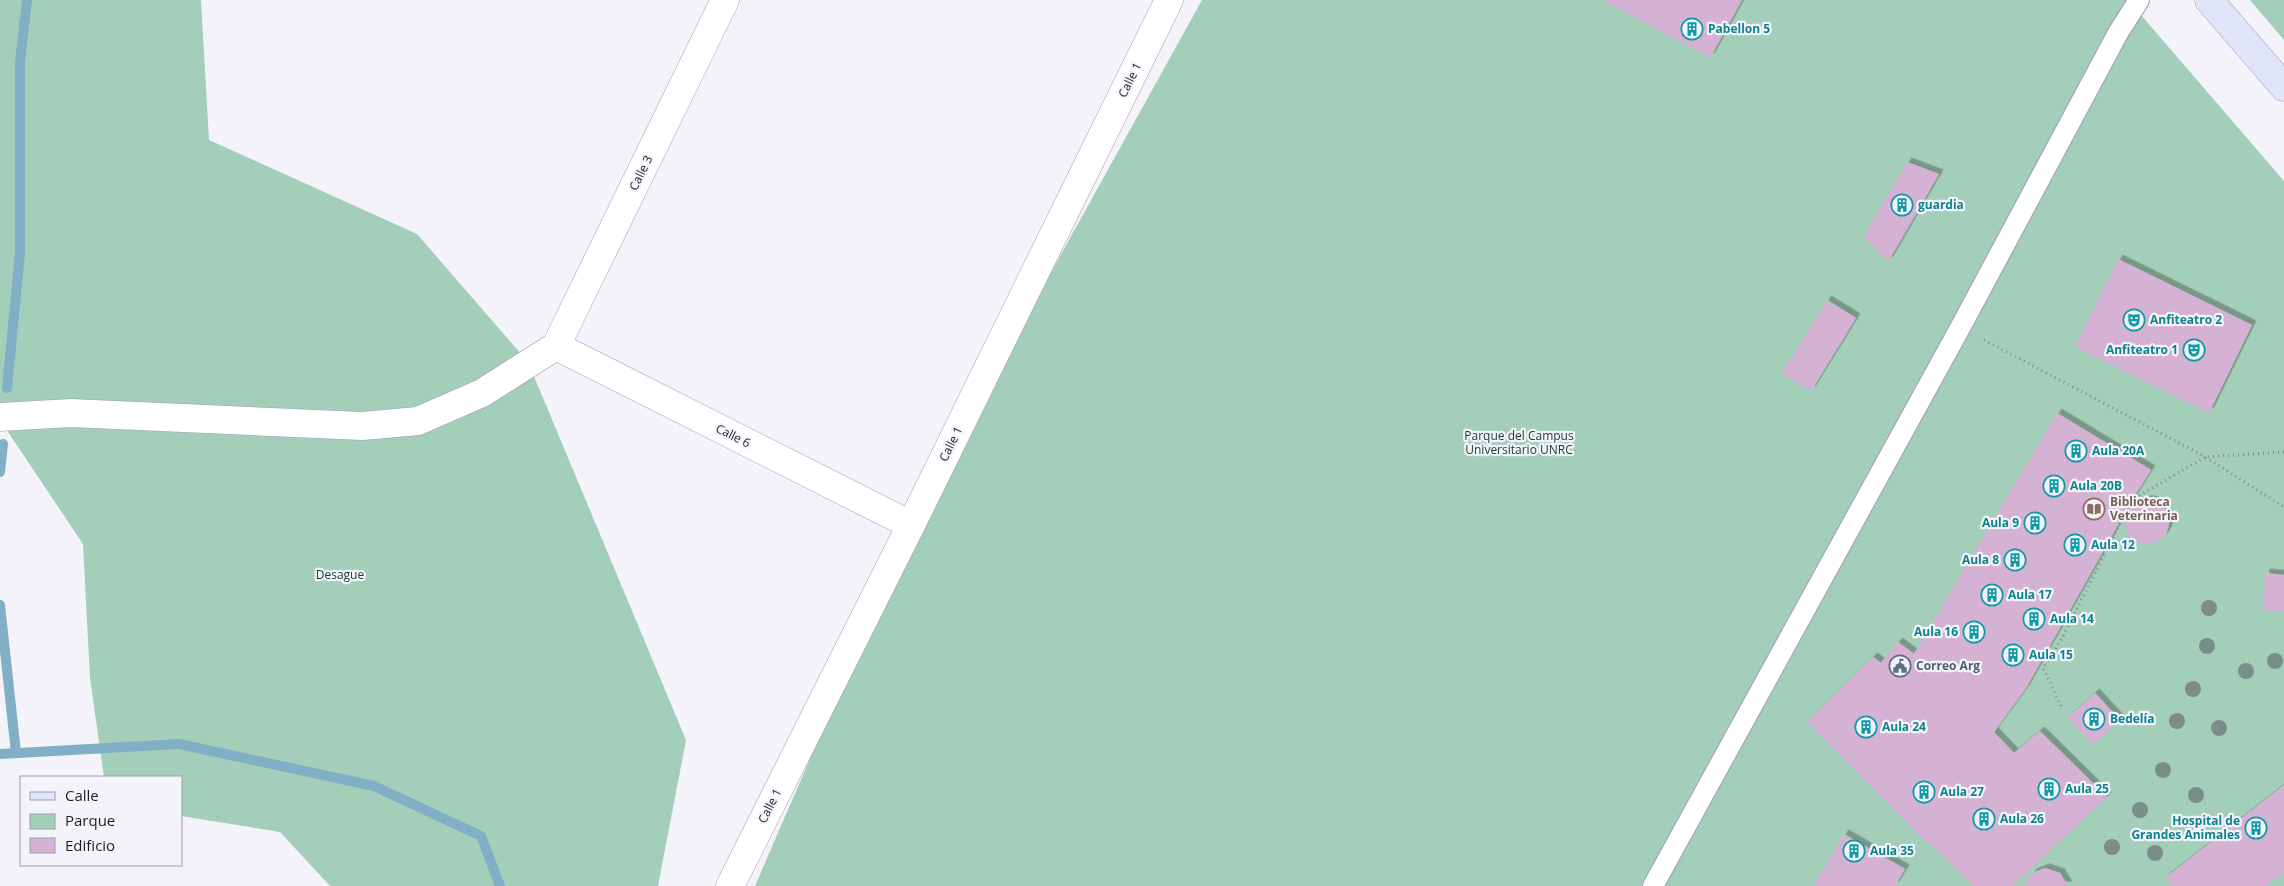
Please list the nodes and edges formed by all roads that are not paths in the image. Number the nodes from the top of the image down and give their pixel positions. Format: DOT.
graph roads {
  1 [pos="725,0"];
  2 [pos="1169,0"];
  3 [pos="2140,0"];
  4 [pos="2209,0"];
  5 [pos="2284,86"];
  6 [pos="556,346"];
  7 [pos="0,417"];
  8 [pos="911,526"];
  9 [pos="730,886"];
  10 [pos="1653,886"];
  1 -- 6 [label="street, Calle 3"];
  2 -- 8 [label="street, Calle 1"];
  3 -- 10 [label="lane"];
  4 -- 5 [label="main road"];
  6 -- 7 [label="street"];
  6 -- 8 [label="street, Calle 6"];
  8 -- 9 [label="street, Calle 1"];
}
